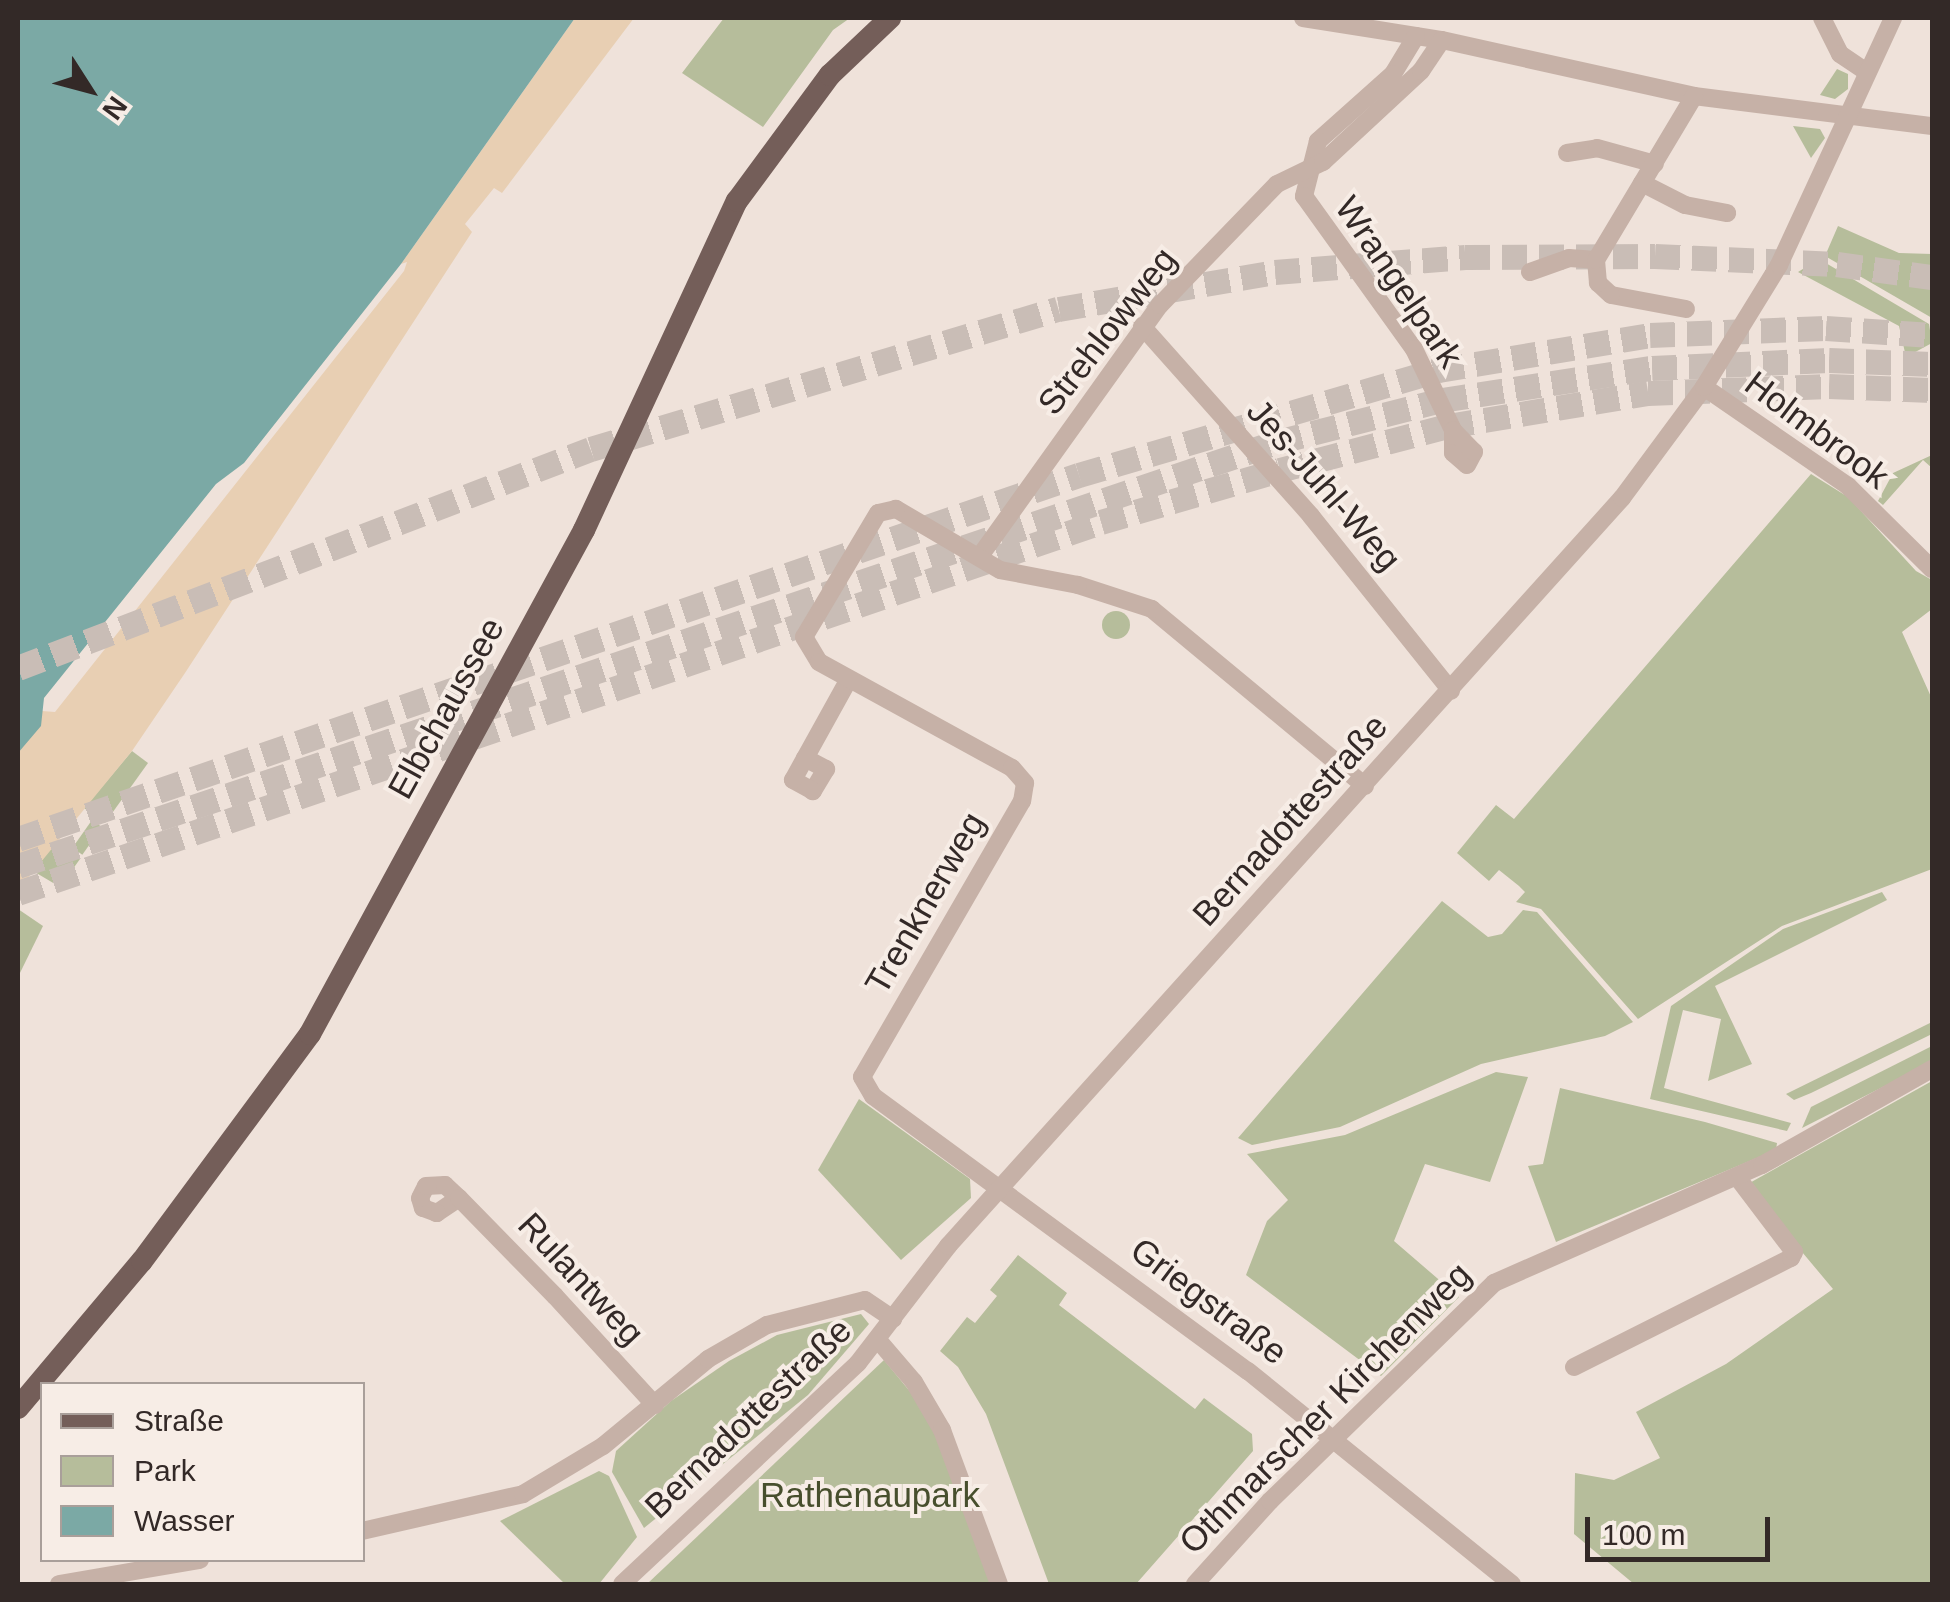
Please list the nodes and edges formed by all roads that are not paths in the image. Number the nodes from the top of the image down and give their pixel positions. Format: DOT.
graph roads {
  1 [pos="890,18"];
  2 [pos="1303,18"];
  3 [pos="1822,18"];
  4 [pos="1893,18"];
  5 [pos="1416,36"];
  6 [pos="1442,40"];
  7 [pos="1867,72"];
  8 [pos="1694,96"];
  9 [pos="1852,118"];
  10 [pos="1932,126"];
  11 [pos="1566,153"];
  12 [pos="1655,164"];
  13 [pos="1306,168"];
  14 [pos="1642,184"];
  15 [pos="1726,213"];
  16 [pos="1596,260"];
  17 [pos="1530,272"];
  18 [pos="1686,309"];
  19 [pos="1142,326"];
  20 [pos="1704,387"];
  21 [pos="1453,430"];
  22 [pos="980,556"];
  23 [pos="1932,569"];
  24 [pos="849,678"];
  25 [pos="1451,691"];
  26 [pos="806,758"];
  27 [pos="1365,786"];
  28 [pos="1932,1069"];
  29 [pos="1736,1177"];
  30 [pos="1000,1190"];
  31 [pos="459,1198"];
  32 [pos="893,1319"];
  33 [pos="878,1340"];
  34 [pos="1574,1367"];
  35 [pos="655,1405"];
  36 [pos="18,1408"];
  37 [pos="1333,1442"];
  38 [pos="365,1531"];
  39 [pos="188,1562"];
  40 [pos="59,1584"];
  41 [pos="622,1584"];
  42 [pos="999,1584"];
  43 [pos="1195,1584"];
  44 [pos="1512,1584"];
  1 -- 36 [label="main road, Elbchaussee"];
  2 -- 5 [label="street"];
  3 -- 7 [label="street"];
  4 -- 7 [label="street, Bernadottestraße"];
  5 -- 6 [label="street"];
  5 -- 13 [label="street, Strehlowweg"];
  6 -- 8 [label="street"];
  6 -- 13 [label="street, Strehlowweg"];
  7 -- 9 [label="street, Bernadottestraße"];
  8 -- 9 [label="street"];
  8 -- 12 [label="street"];
  9 -- 10 [label="street"];
  9 -- 20 [label="street, Bernadottestraße"];
  11 -- 12 [label="street"];
  12 -- 14 [label="street"];
  13 -- 19 [label="street, Strehlowweg"];
  13 -- 21 [label="street, Wrangelpark"];
  14 -- 15 [label="street"];
  14 -- 16 [label="street"];
  16 -- 17 [label="street"];
  16 -- 18 [label="street"];
  19 -- 22 [label="street, Strehlowweg"];
  19 -- 25 [label="street, Jes-Juhl-Weg"];
  20 -- 23 [label="street, Holmbrook"];
  20 -- 25 [label="street, Bernadottestraße"];
  22 -- 24 [label="street, Trenknerweg"];
  22 -- 27 [label="street, Trenknerweg"];
  24 -- 26 [label="street"];
  24 -- 30 [label="street, Trenknerweg"];
  25 -- 27 [label="street, Bernadottestraße"];
  27 -- 30 [label="street, Bernadottestraße"];
  28 -- 29 [label="street, Othmarscher Kirchenweg"];
  29 -- 34 [label="street"];
  29 -- 37 [label="street, Othmarscher Kirchenweg"];
  30 -- 32 [label="street, Bernadottestraße"];
  30 -- 37 [label="street, Griegstraße"];
  31 -- 35 [label="street, Rulantweg"];
  32 -- 33 [label="street, Bernadottestraße"];
  32 -- 35 [label="street"];
  33 -- 41 [label="street, Bernadottestraße"];
  33 -- 42 [label="street"];
  35 -- 38 [label="street"];
  37 -- 43 [label="street, Othmarscher Kirchenweg"];
  37 -- 44 [label="street, Griegstraße"];
  39 -- 40 [label="street"];
}
